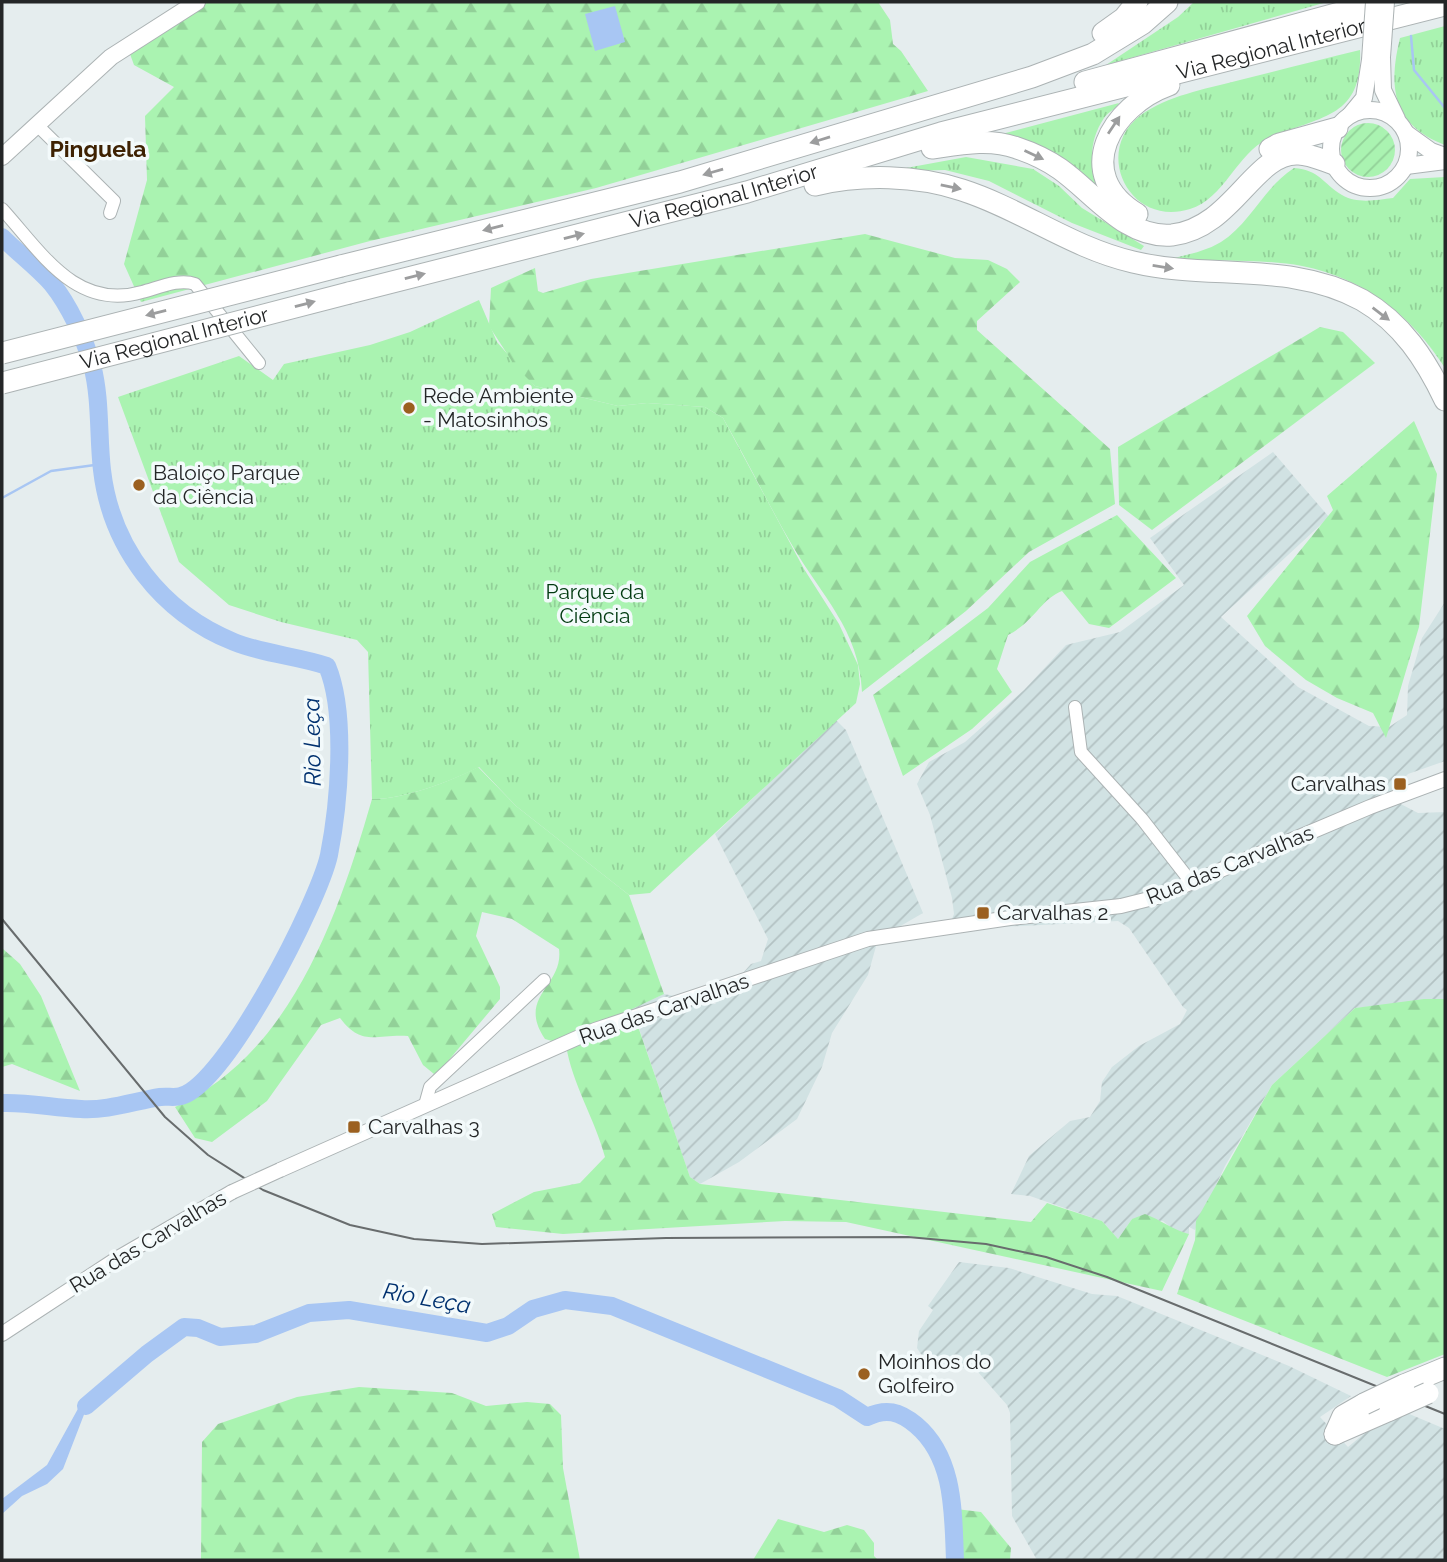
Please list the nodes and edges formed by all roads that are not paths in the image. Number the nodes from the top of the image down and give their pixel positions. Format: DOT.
graph roads {
  1 [pos="197,2"];
  2 [pos="1137,2"];
  3 [pos="1167,2"];
  4 [pos="1374,2"];
  5 [pos="1380,2"];
  6 [pos="1386,2"];
  7 [pos="1445,5"];
  8 [pos="1255,55"];
  9 [pos="1376,58"];
  10 [pos="1032,77"];
  11 [pos="1343,122"];
  12 [pos="36,124"];
  13 [pos="862,128"];
  14 [pos="1403,128"];
  15 [pos="871,156"];
  16 [pos="2,157"];
  17 [pos="1445,159"];
  18 [pos="1334,164"];
  19 [pos="1406,166"];
  20 [pos="747,192"];
  21 [pos="2,209"];
  22 [pos="110,213"];
  23 [pos="2,353"];
  24 [pos="259,363"];
  25 [pos="2,383"];
  26 [pos="1445,400"];
  27 [pos="1075,707"];
  28 [pos="1445,779"];
  29 [pos="1191,882"];
  30 [pos="544,979"];
  31 [pos="425,1105"];
  32 [pos="2,1334"];
  33 [pos="1445,1368"];
  34 [pos="1436,1388"];
  1 -- 12 [label="main road"];
  2 -- 10 [label="highway"];
  3 -- 10 [label="highway, Via Regional Interior"];
  4 -- 9 [label="main road, bridge"];
  5 -- 13 [label="highway"];
  6 -- 9 [label="main road, bridge"];
  7 -- 8 [label="highway, Via Regional Interior"];
  11 -- 8 [label="highway, one-way"];
  8 -- 15 [label="highway, Via Regional Interior"];
  9 -- 11 [label="main road"];
  9 -- 14 [label="main road"];
  10 -- 13 [label="highway, Via Regional Interior"];
  11 -- 14 [label="main road"];
  11 -- 18 [label="main road"];
  12 -- 16 [label="main road"];
  12 -- 22 [label="street"];
  13 -- 23 [label="highway, Via Regional Interior, one-way, bridge"];
  14 -- 17 [label="main road"];
  14 -- 19 [label="main road"];
  15 -- 18 [label="highway, one-way"];
  15 -- 20 [label="highway, Via Regional Interior"];
  17 -- 19 [label="main road"];
  18 -- 19 [label="main road"];
  25 -- 20 [label="highway, Via Regional Interior, one-way, bridge"];
  20 -- 26 [label="highway, one-way"];
  21 -- 24 [label="street"];
  27 -- 29 [label="street"];
  28 -- 29 [label="street, Rua das Carvalhas"];
  29 -- 31 [label="street, Rua das Carvalhas"];
  30 -- 31 [label="street"];
  31 -- 32 [label="street, Rua das Carvalhas, bridge"];
  33 -- 34 [label="highway, bridge"];
}
